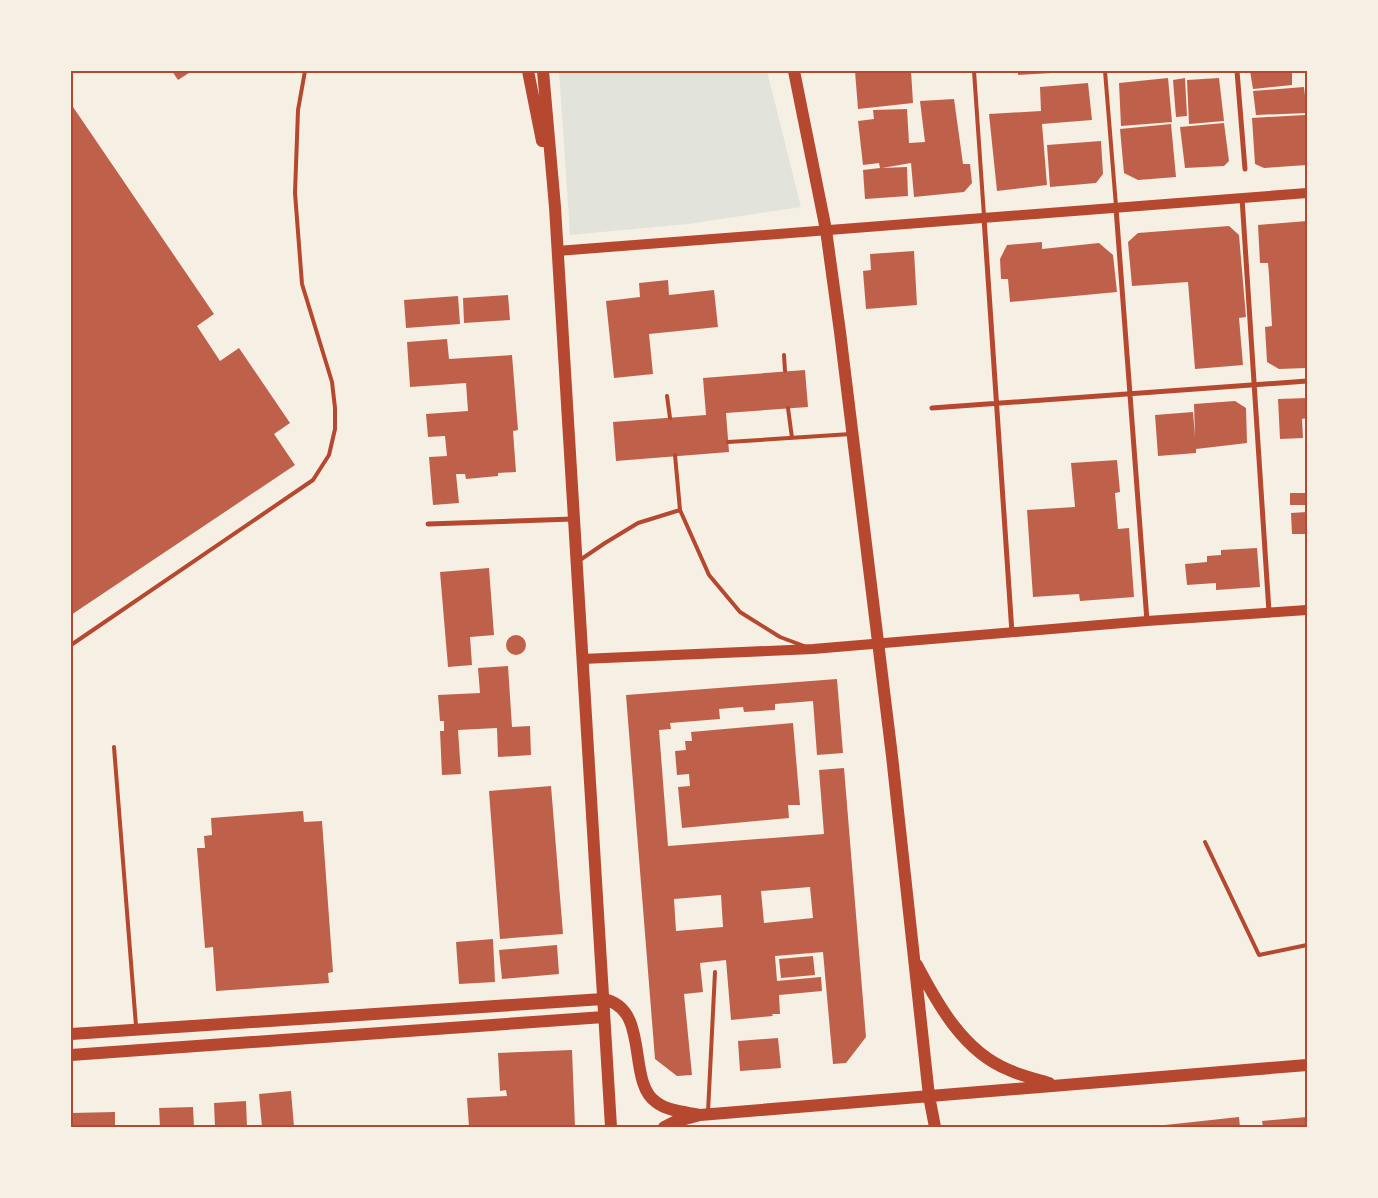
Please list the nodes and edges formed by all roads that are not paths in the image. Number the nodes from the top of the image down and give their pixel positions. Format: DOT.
graph roads {
  1 [pos="305,71"];
  2 [pos="528,71"];
  3 [pos="543,71"];
  4 [pos="794,71"];
  5 [pos="974,71"];
  6 [pos="1105,71"];
  7 [pos="1237,71"];
  8 [pos="1245,169"];
  9 [pos="1307,192"];
  10 [pos="1242,198"];
  11 [pos="555,207"];
  12 [pos="1116,208"];
  13 [pos="984,218"];
  14 [pos="826,230"];
  15 [pos="557,251"];
  16 [pos="784,355"];
  17 [pos="785,371"];
  18 [pos="1307,381"];
  19 [pos="1254,385"];
  20 [pos="1131,394"];
  21 [pos="667,396"];
  22 [pos="996,403"];
  23 [pos="788,408"];
  24 [pos="932,408"];
  25 [pos="670,418"];
  26 [pos="853,434"];
  27 [pos="792,438"];
  28 [pos="728,442"];
  29 [pos="675,455"];
  30 [pos="680,510"];
  31 [pos="573,519"];
  32 [pos="428,524"];
  33 [pos="576,563"];
  34 [pos="1307,610"];
  35 [pos="1269,612"];
  36 [pos="1147,621"];
  37 [pos="1012,633"];
  38 [pos="71,644"];
  39 [pos="877,644"];
  40 [pos="813,649"];
  41 [pos="582,659"];
  42 [pos="114,747"];
  43 [pos="1205,842"];
  44 [pos="1307,945"];
  45 [pos="914,958"];
  46 [pos="715,972"];
  47 [pos="603,999"];
  48 [pos="604,1017"];
  49 [pos="137,1030"];
  50 [pos="71,1034"];
  51 [pos="71,1056"];
  52 [pos="1307,1065"];
  53 [pos="1056,1086"];
  54 [pos="929,1096"];
  55 [pos="704,1115"];
  56 [pos="611,1127"];
  57 [pos="664,1127"];
  58 [pos="935,1127"];
  1 -- 38 [label="lane"];
  2 -- 11 [label="main road"];
  3 -- 11 [label="main road"];
  4 -- 14 [label="main road"];
  5 -- 13 [label="lane"];
  6 -- 12 [label="lane"];
  7 -- 8 [label="street"];
  9 -- 10 [label="main road"];
  10 -- 12 [label="main road"];
  10 -- 19 [label="street"];
  11 -- 15 [label="main road"];
  12 -- 13 [label="main road"];
  12 -- 20 [label="street"];
  13 -- 14 [label="main road"];
  13 -- 22 [label="street"];
  14 -- 15 [label="main road"];
  14 -- 26 [label="main road"];
  15 -- 31 [label="main road"];
  16 -- 17 [label="lane"];
  18 -- 19 [label="street"];
  19 -- 20 [label="street"];
  19 -- 35 [label="street"];
  20 -- 22 [label="street"];
  20 -- 36 [label="street"];
  21 -- 25 [label="lane"];
  22 -- 24 [label="street"];
  22 -- 37 [label="street"];
  23 -- 27 [label="lane"];
  26 -- 27 [label="lane"];
  26 -- 39 [label="main road"];
  27 -- 28 [label="lane"];
  29 -- 30 [label="lane"];
  30 -- 33 [label="lane"];
  30 -- 40 [label="lane"];
  31 -- 32 [label="street"];
  31 -- 33 [label="main road"];
  33 -- 41 [label="main road"];
  34 -- 35 [label="main road"];
  35 -- 36 [label="main road"];
  36 -- 37 [label="main road"];
  37 -- 39 [label="main road"];
  39 -- 40 [label="main road"];
  39 -- 45 [label="main road"];
  40 -- 41 [label="main road"];
  41 -- 47 [label="main road"];
  42 -- 49 [label="lane"];
  43 -- 44 [label="lane"];
  45 -- 53 [label="main road"];
  45 -- 54 [label="main road"];
  46 -- 55 [label="lane"];
  47 -- 48 [label="main road"];
  47 -- 49 [label="main road"];
  47 -- 55 [label="main road"];
  48 -- 51 [label="main road"];
  48 -- 56 [label="main road"];
  49 -- 50 [label="main road"];
  52 -- 53 [label="main road"];
  53 -- 54 [label="main road"];
  54 -- 55 [label="main road"];
  54 -- 58 [label="main road"];
  55 -- 57 [label="main road"];
}
